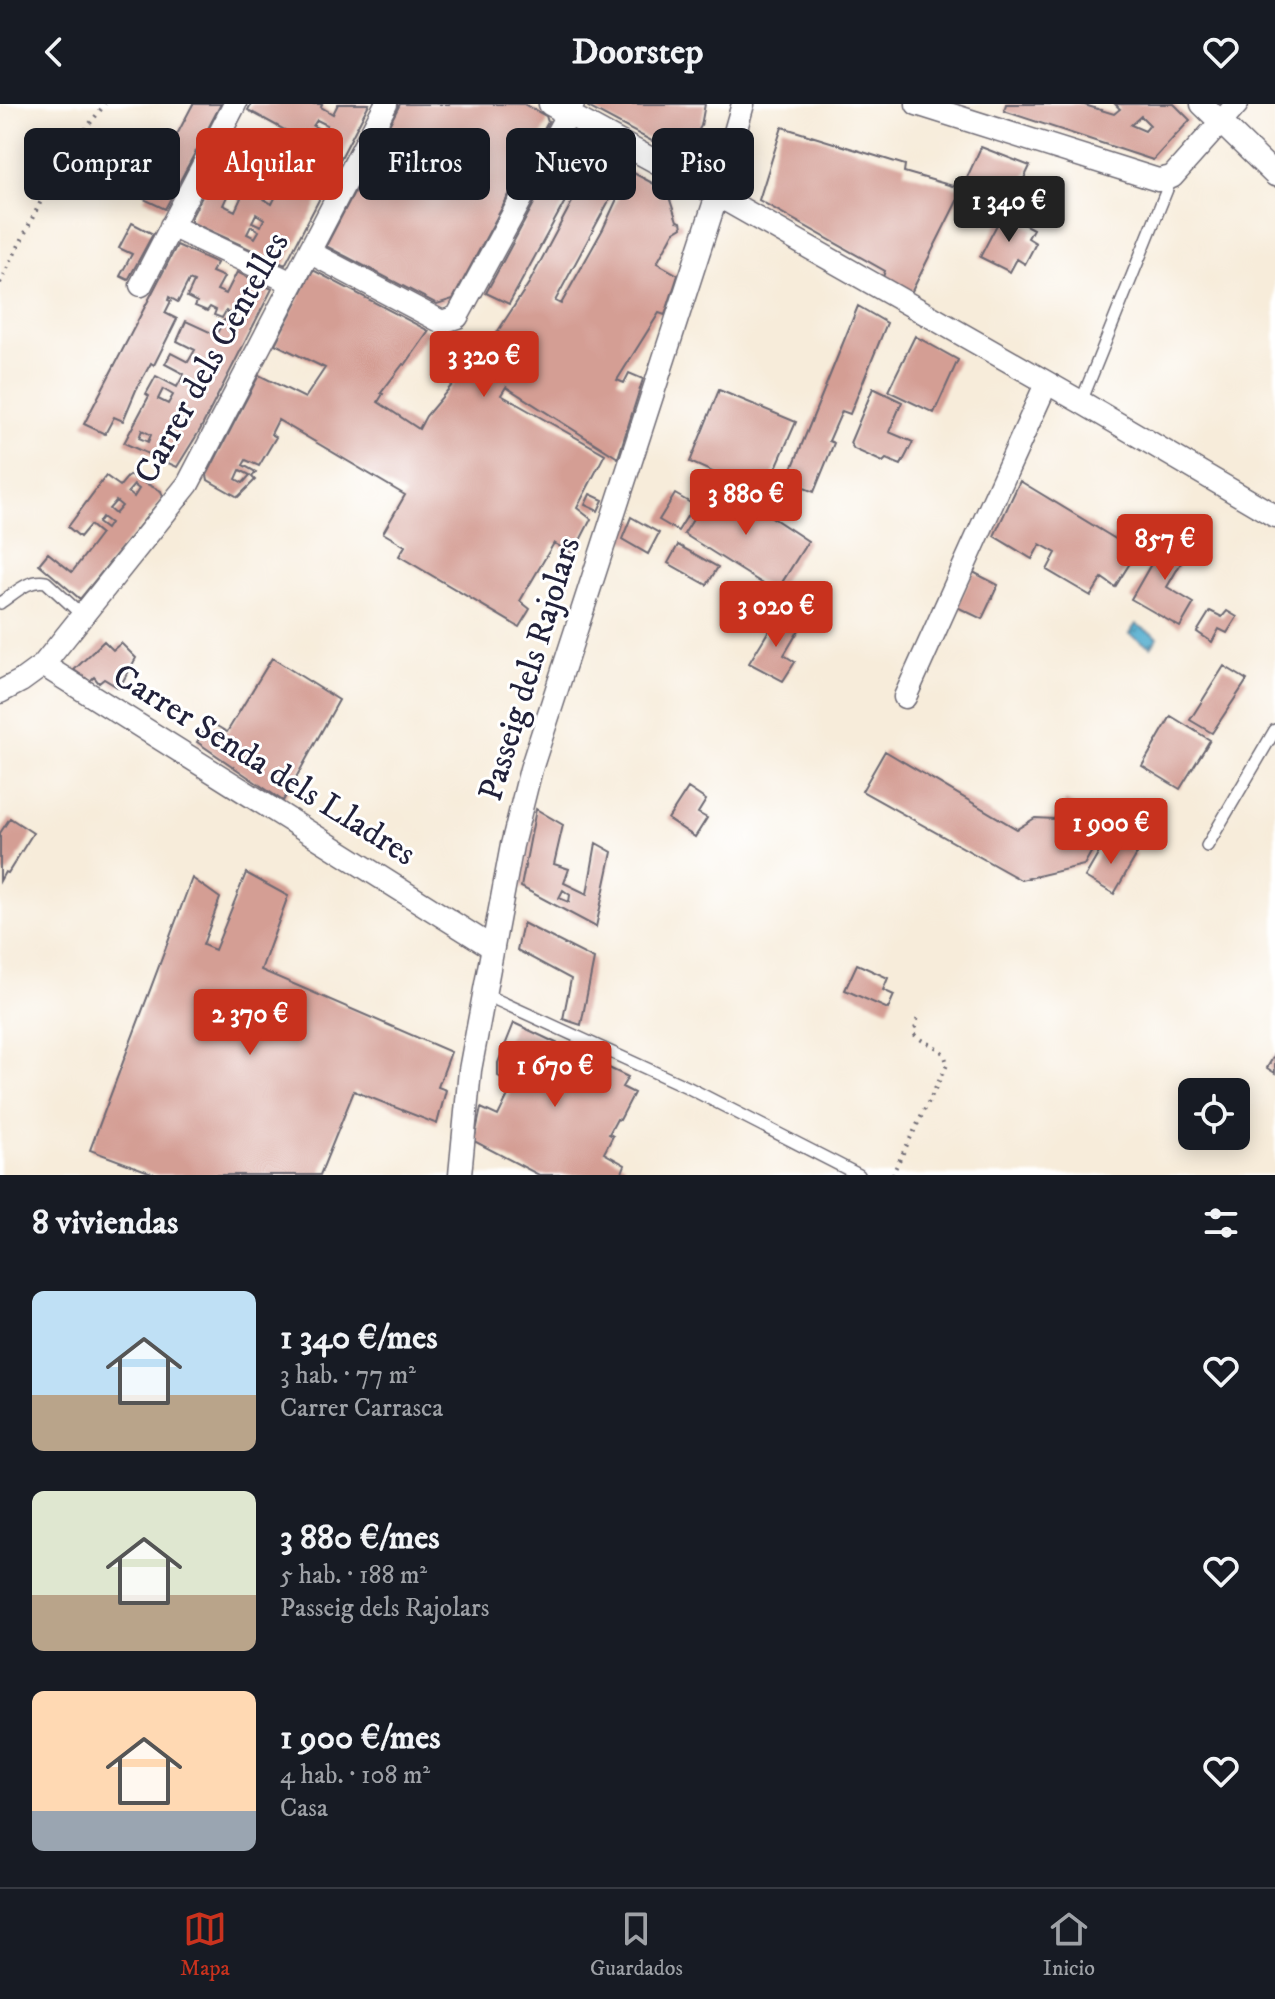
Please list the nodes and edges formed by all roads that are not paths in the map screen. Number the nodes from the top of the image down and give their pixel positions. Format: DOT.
graph roads {
  1 [pos="235,104"];
  2 [pos="386,104"];
  3 [pos="743,104"];
  4 [pos="917,104"];
  5 [pos="1202,104"];
  6 [pos="1237,104"];
  7 [pos="563,107"];
  8 [pos="1220,122"];
  9 [pos="736,128"];
  10 [pos="652,158"];
  11 [pos="1275,175"];
  12 [pos="1172,177"];
  13 [pos="715,200"];
  14 [pos="726,200"];
  15 [pos="171,226"];
  16 [pos="309,252"];
  17 [pos="292,283"];
  18 [pos="141,285"];
  19 [pos="1046,384"];
  20 [pos="1081,402"];
  21 [pos="1275,516"];
  22 [pos="0,603"];
  23 [pos="83,616"];
  24 [pos="43,665"];
  25 [pos="0,692"];
  26 [pos="905,697"];
  27 [pos="1275,730"];
  28 [pos="1207,846"];
  29 [pos="493,948"];
  30 [pos="486,995"];
  31 [pos="460,1175"];
  32 [pos="859,1175"];
  1 -- 15 [label="street"];
  2 -- 16 [label="street, Carrer dels Centelles"];
  3 -- 9 [label="street, Passeig dels Rajolars"];
  4 -- 12 [label="street"];
  5 -- 8 [label="street"];
  6 -- 8 [label="street"];
  7 -- 10 [label="street"];
  7 -- 16 [label="street"];
  8 -- 11 [label="street"];
  8 -- 12 [label="street"];
  12 -- 20 [label="lane"];
  13 -- 29 [label="street, Passeig dels Rajolars"];
  14 -- 19 [label="street"];
  15 -- 17 [label="street"];
  15 -- 18 [label="street"];
  16 -- 17 [label="street, Carrer dels Centelles"];
  17 -- 23 [label="street, Carrer dels Centelles"];
  19 -- 20 [label="street"];
  19 -- 26 [label="street"];
  20 -- 21 [label="street"];
  22 -- 23 [label="lane"];
  23 -- 24 [label="street, Carrer dels Centelles"];
  24 -- 25 [label="street"];
  24 -- 29 [label="street, Carrer Senda dels Lladres"];
  27 -- 28 [label="lane"];
  29 -- 30 [label="street, Passeig dels Rajolars"];
  30 -- 31 [label="street, Passeig dels Rajolars"];
  30 -- 32 [label="lane"];
}
